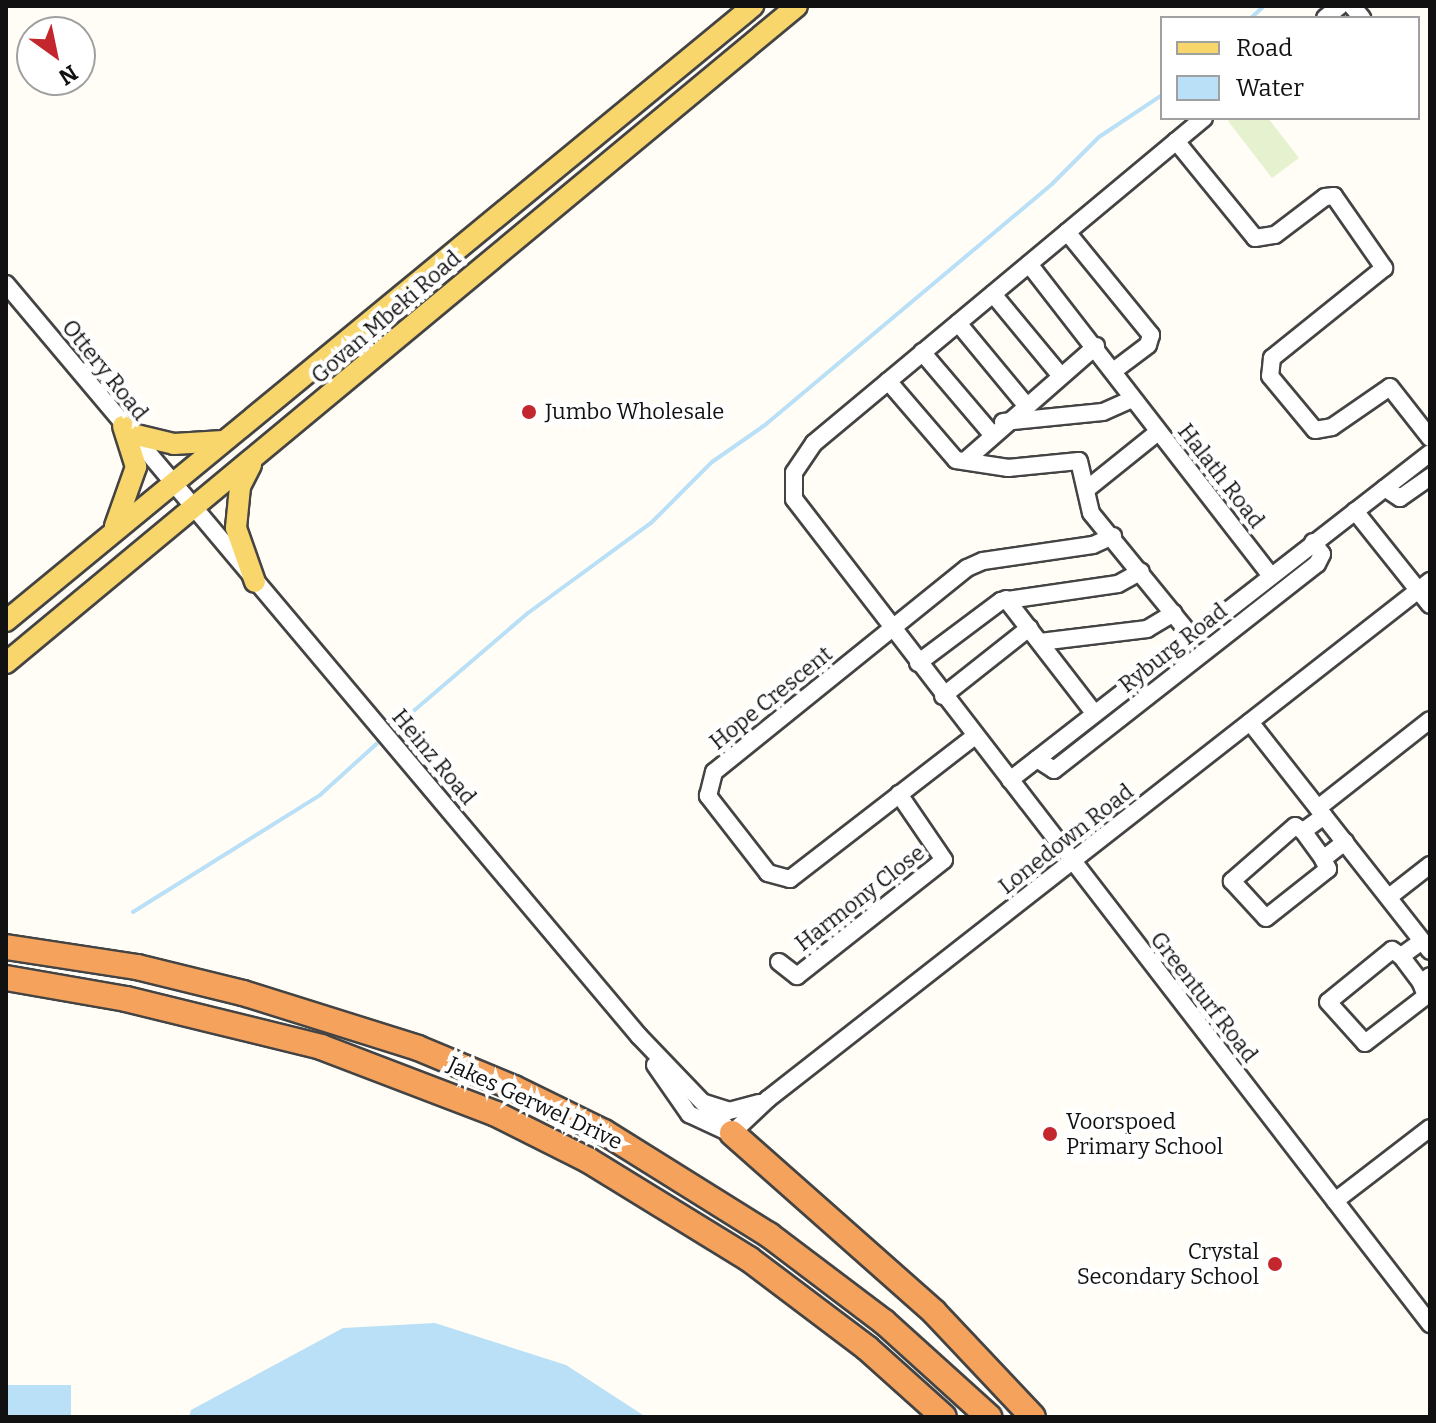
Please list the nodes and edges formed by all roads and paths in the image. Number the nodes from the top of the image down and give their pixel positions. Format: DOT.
graph roads {
  1 [pos="753,6"];
  2 [pos="797,6"];
  3 [pos="1202,120"];
  4 [pos="1176,141"];
  5 [pos="1067,232"];
  6 [pos="1029,264"];
  7 [pos="6,284"];
  8 [pos="993,294"];
  9 [pos="958,323"];
  10 [pos="1096,346"];
  11 [pos="922,352"];
  12 [pos="1115,370"];
  13 [pos="1060,375"];
  14 [pos="888,381"];
  15 [pos="1132,399"];
  16 [pos="1025,404"];
  17 [pos="997,428"];
  18 [pos="126,430"];
  19 [pos="1158,432"];
  20 [pos="1430,438"];
  21 [pos="224,441"];
  22 [pos="1430,453"];
  23 [pos="258,455"];
  24 [pos="966,460"];
  25 [pos="1430,477"];
  26 [pos="171,485"];
  27 [pos="1385,488"];
  28 [pos="1087,489"];
  29 [pos="191,509"];
  30 [pos="1355,511"];
  31 [pos="112,533"];
  32 [pos="1113,536"];
  33 [pos="1313,542"];
  34 [pos="1141,571"];
  35 [pos="1271,576"];
  36 [pos="255,582"];
  37 [pos="1424,586"];
  38 [pos="1006,599"];
  39 [pos="1430,605"];
  40 [pos="1174,613"];
  41 [pos="6,621"];
  42 [pos="1029,628"];
  43 [pos="890,629"];
  44 [pos="1192,637"];
  45 [pos="1040,642"];
  46 [pos="6,663"];
  47 [pos="918,663"];
  48 [pos="943,696"];
  49 [pos="1094,713"];
  50 [pos="1430,720"];
  51 [pos="1250,722"];
  52 [pos="975,736"];
  53 [pos="1037,759"];
  54 [pos="1010,780"];
  55 [pos="899,794"];
  56 [pos="1321,812"];
  57 [pos="1303,831"];
  58 [pos="1345,842"];
  59 [pos="1323,859"];
  60 [pos="1073,862"];
  61 [pos="1430,865"];
  62 [pos="1389,897"];
  63 [pos="1426,946"];
  64 [pos="6,947"];
  65 [pos="1401,956"];
  66 [pos="779,962"];
  67 [pos="6,978"];
  68 [pos="1426,979"];
  69 [pos="639,1036"];
  70 [pos="768,1099"];
  71 [pos="700,1101"];
  72 [pos="1430,1128"];
  73 [pos="732,1133"];
  74 [pos="1335,1201"];
  75 [pos="1430,1324"];
  76 [pos="944,1417"];
  77 [pos="989,1417"];
  78 [pos="1033,1417"];
  1 -- 21 [label="main road, Govan Mbeki Road"];
  2 -- 23 [label="main road, Govan Mbeki Road"];
  3 -- 4 [label="street"];
  4 -- 5 [label="street"];
  4 -- 20 [label="street"];
  5 -- 6 [label="street"];
  5 -- 12 [label="street"];
  6 -- 8 [label="street"];
  6 -- 10 [label="street"];
  7 -- 18 [label="street, Ottery Road"];
  8 -- 9 [label="street"];
  8 -- 13 [label="street"];
  9 -- 11 [label="street"];
  9 -- 16 [label="street"];
  10 -- 12 [label="street"];
  10 -- 13 [label="street"];
  11 -- 14 [label="street"];
  11 -- 17 [label="street"];
  12 -- 15 [label="street"];
  13 -- 16 [label="street"];
  14 -- 24 [label="street"];
  14 -- 43 [label="street, Greenturf Road"];
  15 -- 17 [label="street"];
  15 -- 19 [label="street"];
  16 -- 17 [label="street"];
  17 -- 24 [label="street"];
  18 -- 21 [label="main road"];
  18 -- 26 [label="street, Ottery Road"];
  18 -- 31 [label="main road"];
  19 -- 28 [label="street, Halath Road"];
  19 -- 35 [label="street, Halath Road"];
  21 -- 26 [label="main road, Govan Mbeki Road"];
  22 -- 27 [label="street, Ryburg Road"];
  23 -- 29 [label="main road, Govan Mbeki Road"];
  23 -- 36 [label="main road"];
  24 -- 28 [label="street"];
  25 -- 27 [label="street"];
  26 -- 29 [label="street, Ottery Road"];
  26 -- 31 [label="main road, Govan Mbeki Road"];
  27 -- 30 [label="street, Ryburg Road"];
  28 -- 32 [label="street"];
  29 -- 36 [label="street, Heinz Road"];
  29 -- 46 [label="main road, Govan Mbeki Road"];
  30 -- 33 [label="street, Ryburg Road"];
  30 -- 37 [label="street"];
  31 -- 41 [label="main road, Govan Mbeki Road"];
  32 -- 34 [label="street"];
  32 -- 43 [label="street"];
  33 -- 35 [label="street, Ryburg Road"];
  33 -- 53 [label="street, Ryburg Road"];
  34 -- 38 [label="street"];
  34 -- 40 [label="street"];
  35 -- 44 [label="street, Ryburg Road"];
  36 -- 69 [label="street, Heinz Road"];
  37 -- 39 [label="street"];
  37 -- 51 [label="street, Lonedown Road"];
  38 -- 42 [label="street"];
  38 -- 47 [label="street"];
  40 -- 44 [label="street"];
  40 -- 45 [label="street"];
  42 -- 45 [label="street"];
  42 -- 48 [label="street"];
  43 -- 47 [label="street, Greenturf Road"];
  43 -- 55 [label="street, Hope Crescent"];
  44 -- 49 [label="street, Ryburg Road"];
  45 -- 49 [label="street"];
  47 -- 48 [label="street, Greenturf Road"];
  48 -- 52 [label="street, Greenturf Road"];
  49 -- 53 [label="street, Ryburg Road"];
  50 -- 56 [label="street"];
  51 -- 56 [label="street"];
  51 -- 60 [label="street, Lonedown Road"];
  52 -- 54 [label="street, Greenturf Road"];
  52 -- 55 [label="street, Hope Crescent"];
  53 -- 54 [label="street, Ryburg Road"];
  54 -- 60 [label="street, Greenturf Road"];
  55 -- 66 [label="street, Harmony Close"];
  56 -- 57 [label="street"];
  56 -- 58 [label="street"];
  57 -- 59 [label="street"];
  57 -- 59 [label="street"];
  58 -- 59 [label="street"];
  58 -- 62 [label="street"];
  60 -- 70 [label="street, Lonedown Road"];
  60 -- 74 [label="street, Greenturf Road"];
  61 -- 62 [label="street"];
  62 -- 63 [label="street"];
  63 -- 65 [label="street"];
  64 -- 77 [label="highway, Jakes Gerwel Drive"];
  65 -- 68 [label="street"];
  65 -- 68 [label="street"];
  67 -- 76 [label="highway, Jakes Gerwel Drive"];
  69 -- 71 [label="street, Heinz Road"];
  69 -- 73 [label="street, Heinz Road"];
  70 -- 71 [label="street"];
  70 -- 73 [label="street, Lonedown Road"];
  71 -- 73 [label="street, Heinz Road"];
  72 -- 74 [label="street"];
  73 -- 78 [label="highway"];
  74 -- 75 [label="street, Greenturf Road"];
}
